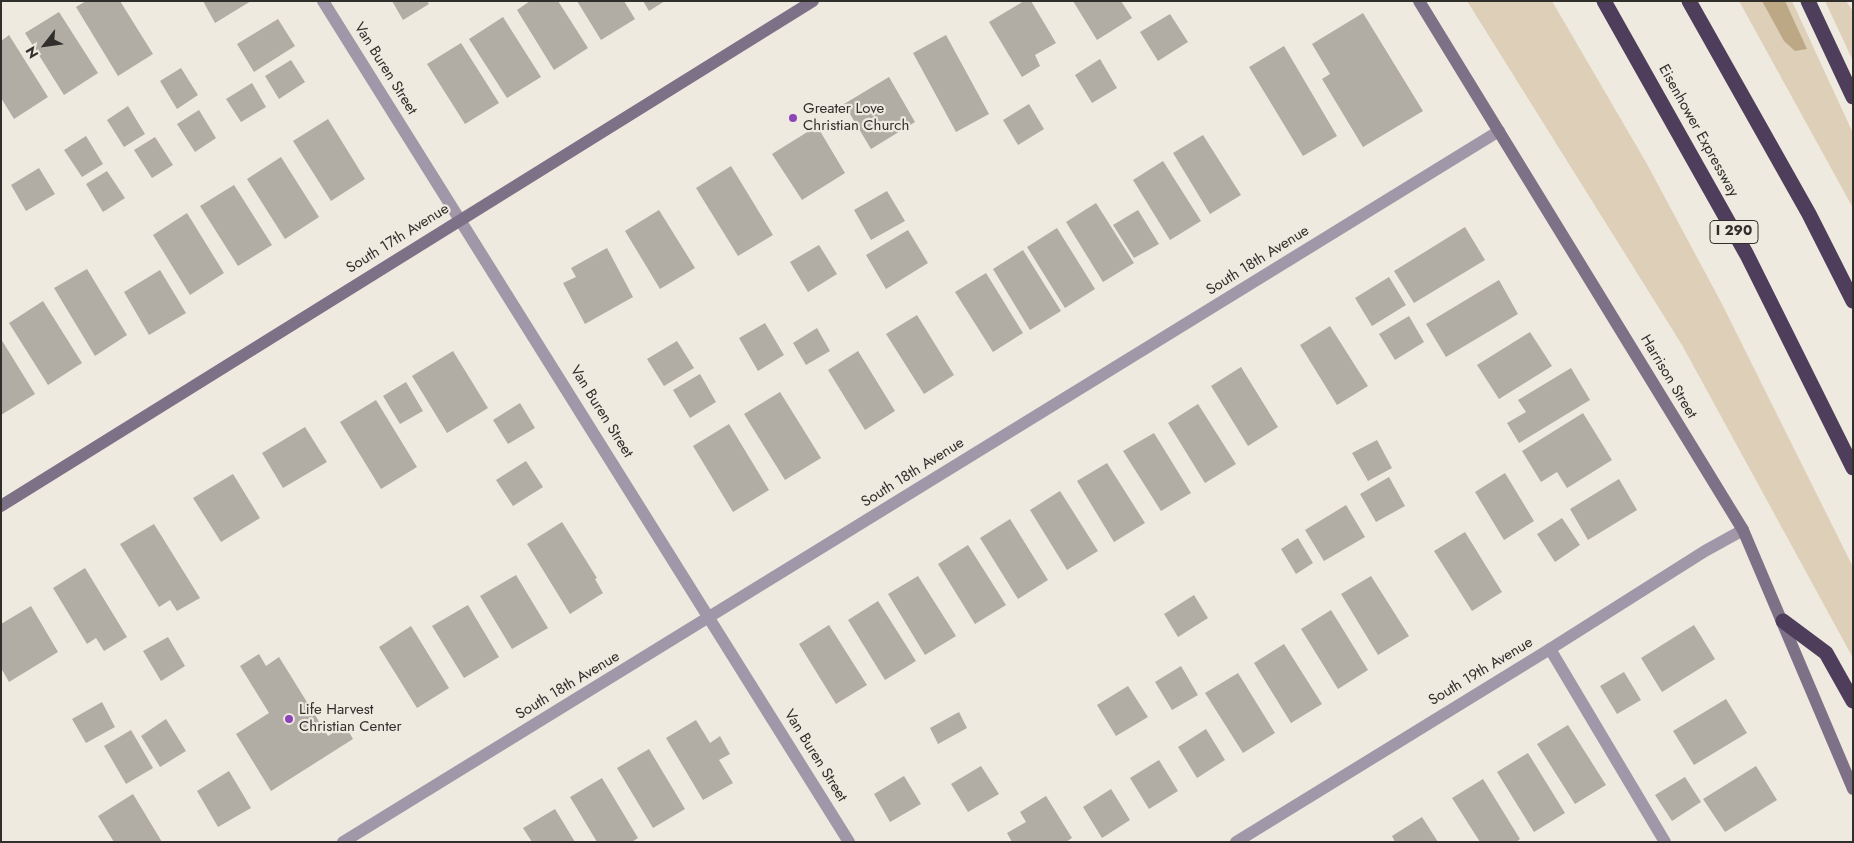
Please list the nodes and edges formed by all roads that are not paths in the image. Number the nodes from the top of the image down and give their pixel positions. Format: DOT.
graph roads {
  1 [pos="323,1"];
  2 [pos="813,1"];
  3 [pos="1419,1"];
  4 [pos="1604,1"];
  5 [pos="1689,1"];
  6 [pos="1808,1"];
  7 [pos="1853,97"];
  8 [pos="1499,131"];
  9 [pos="461,219"];
  10 [pos="1853,301"];
  11 [pos="1853,468"];
  12 [pos="1,506"];
  13 [pos="1743,530"];
  14 [pos="711,618"];
  15 [pos="1783,621"];
  16 [pos="1550,650"];
  17 [pos="1853,701"];
  18 [pos="1853,789"];
  19 [pos="343,842"];
  20 [pos="849,842"];
  21 [pos="1236,842"];
  22 [pos="1665,842"];
  1 -- 9 [label="street, Van Buren Street"];
  2 -- 9 [label="street, South 17th Avenue"];
  3 -- 8 [label="street, Harrison Street"];
  4 -- 11 [label="highway, Eisenhower Expressway / I 290"];
  5 -- 10 [label="highway"];
  6 -- 7 [label="highway"];
  8 -- 13 [label="street, Harrison Street"];
  8 -- 14 [label="street, South 18th Avenue"];
  9 -- 12 [label="street, South 17th Avenue"];
  9 -- 14 [label="street, Van Buren Street"];
  13 -- 15 [label="street, Harrison Street"];
  13 -- 16 [label="street, South 19th Avenue"];
  14 -- 19 [label="street, South 18th Avenue"];
  14 -- 20 [label="street, Van Buren Street"];
  15 -- 17 [label="highway"];
  15 -- 18 [label="street, Harrison Street"];
  16 -- 21 [label="street, South 19th Avenue"];
  16 -- 22 [label="street"];
}
